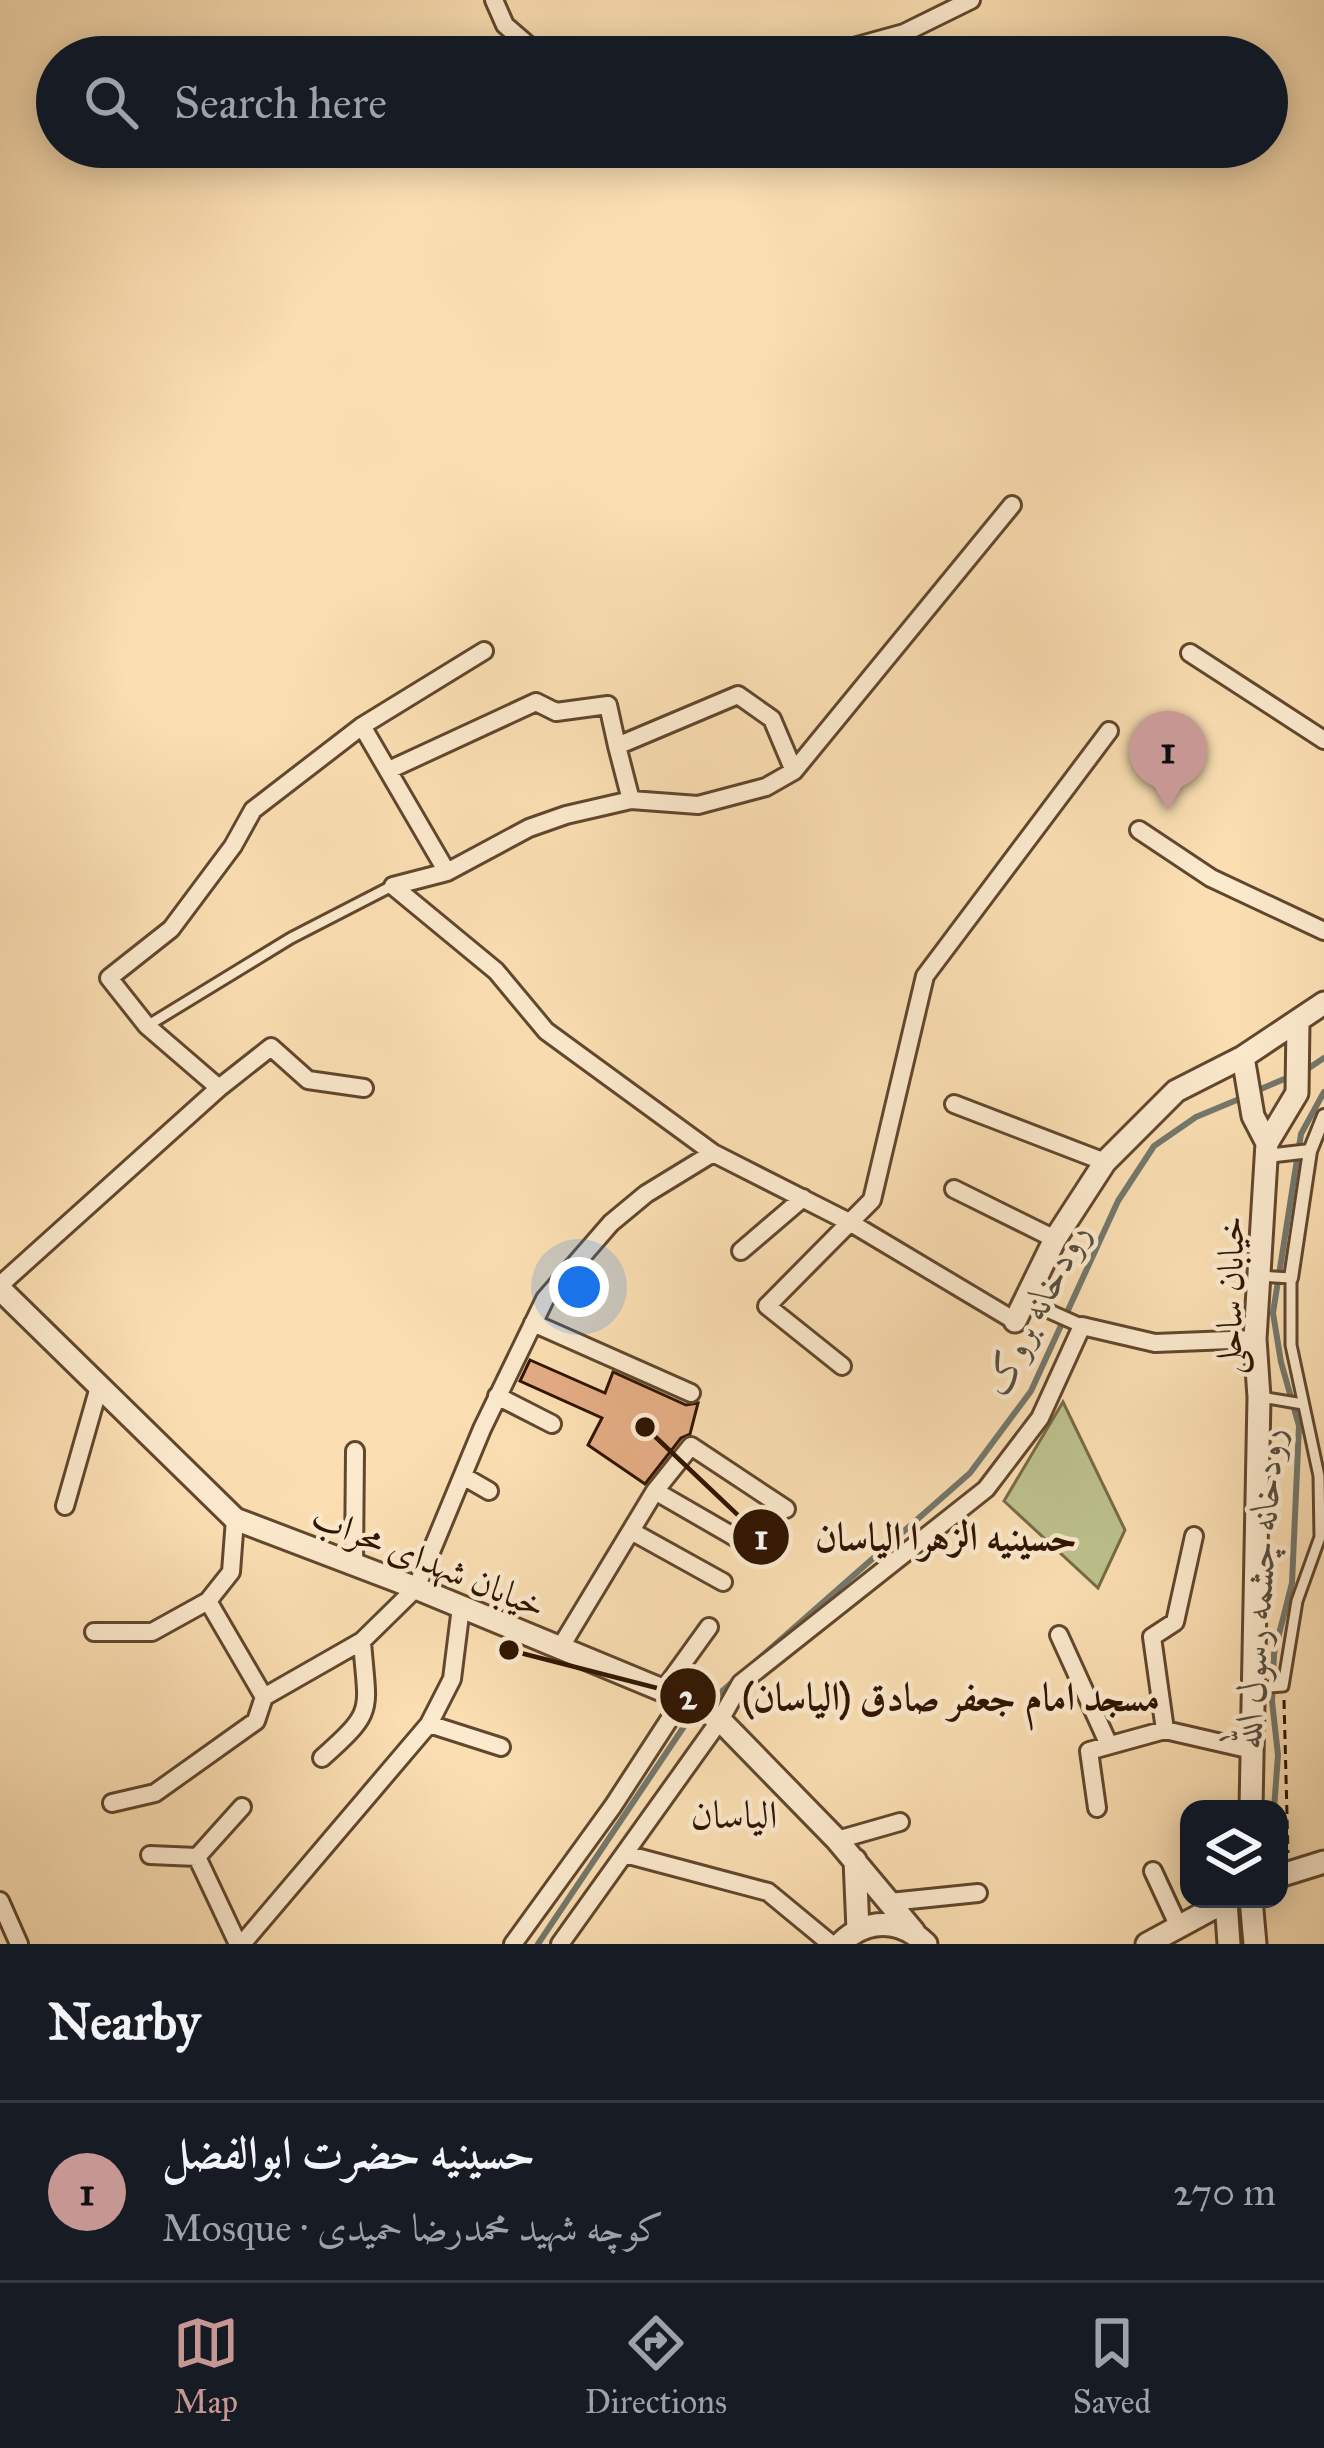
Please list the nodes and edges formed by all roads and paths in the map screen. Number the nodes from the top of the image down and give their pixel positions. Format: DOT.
graph roads {
  1 [pos="494,0"];
  2 [pos="971,0"];
  3 [pos="518,36"];
  4 [pos="893,36"];
  5 [pos="1012,505"];
  6 [pos="484,651"];
  7 [pos="1190,652"];
  8 [pos="362,726"];
  9 [pos="1108,730"];
  10 [pos="1324,740"];
  11 [pos="617,746"];
  12 [pos="389,770"];
  13 [pos="794,771"];
  14 [pos="631,800"];
  15 [pos="1139,830"];
  16 [pos="447,872"];
  17 [pos="393,886"];
  18 [pos="1324,931"];
  19 [pos="1324,1003"];
  20 [pos="1298,1023"];
  21 [pos="147,1026"];
  22 [pos="1245,1066"];
  23 [pos="219,1088"];
  24 [pos="364,1088"];
  25 [pos="954,1104"];
  26 [pos="1324,1115"];
  27 [pos="1267,1149"];
  28 [pos="1310,1151"];
  29 [pos="713,1153"];
  30 [pos="1105,1162"];
  31 [pos="954,1189"];
  32 [pos="802,1198"];
  33 [pos="851,1223"];
  34 [pos="1055,1239"];
  35 [pos="741,1252"];
  36 [pos="1264,1276"];
  37 [pos="1288,1278"];
  38 [pos="0,1287"];
  39 [pos="1021,1311"];
  40 [pos="532,1323"];
  41 [pos="1082,1326"];
  42 [pos="1256,1340"];
  43 [pos="842,1366"];
  44 [pos="100,1387"];
  45 [pos="691,1394"];
  46 [pos="496,1396"];
  47 [pos="1267,1398"];
  48 [pos="1299,1404"];
  49 [pos="552,1424"];
  50 [pos="356,1451"];
  51 [pos="463,1476"];
  52 [pos="489,1490"];
  53 [pos="655,1491"];
  54 [pos="65,1506"];
  55 [pos="786,1509"];
  56 [pos="235,1520"];
  57 [pos="631,1531"];
  58 [pos="1194,1536"];
  59 [pos="752,1546"];
  60 [pos="354,1564"];
  61 [pos="723,1582"];
  62 [pos="416,1588"];
  63 [pos="208,1601"];
  64 [pos="461,1607"];
  65 [pos="709,1627"];
  66 [pos="94,1632"];
  67 [pos="1059,1635"];
  68 [pos="362,1641"];
  69 [pos="560,1648"];
  70 [pos="1280,1687"];
  71 [pos="1256,1688"];
  72 [pos="264,1697"];
  73 [pos="678,1698"];
  74 [pos="717,1718"];
  75 [pos="429,1724"];
  76 [pos="1165,1730"];
  77 [pos="1109,1745"];
  78 [pos="501,1747"];
  79 [pos="1252,1750"];
  80 [pos="322,1758"];
  81 [pos="1251,1800"];
  82 [pos="1282,1800"];
  83 [pos="112,1803"];
  84 [pos="242,1808"];
  85 [pos="1097,1808"];
  86 [pos="901,1822"];
  87 [pos="837,1840"];
  88 [pos="626,1854"];
  89 [pos="150,1856"];
  90 [pos="197,1857"];
  91 [pos="856,1859"];
  92 [pos="1324,1865"];
  93 [pos="1153,1871"];
  94 [pos="1288,1873"];
  95 [pos="978,1893"];
  96 [pos="0,1900"];
  97 [pos="890,1902"];
  98 [pos="1213,1908"];
  99 [pos="1228,1908"];
  100 [pos="1252,1908"];
  101 [pos="1179,1927"];
  102 [pos="849,1937"];
  103 [pos="920,1938"];
  104 [pos="1151,1943"];
  105 [pos="20,1944"];
  106 [pos="240,1944"];
  107 [pos="513,1944"];
  108 [pos="560,1944"];
  109 [pos="831,1944"];
  110 [pos="1229,1944"];
  111 [pos="1255,1944"];
  1 -- 3 [label="street"];
  2 -- 4 [label="street"];
  5 -- 13 [label="street"];
  6 -- 8 [label="street"];
  7 -- 10 [label="street"];
  8 -- 12 [label="street"];
  8 -- 21 [label="street"];
  9 -- 33 [label="street"];
  11 -- 12 [label="street"];
  11 -- 13 [label="street"];
  11 -- 14 [label="street"];
  12 -- 16 [label="street"];
  13 -- 14 [label="street"];
  14 -- 16 [label="street"];
  15 -- 18 [label="street"];
  16 -- 17 [label="street"];
  17 -- 21 [label="lane"];
  17 -- 29 [label="street"];
  19 -- 20 [label="street"];
  20 -- 22 [label="street"];
  20 -- 27 [label="street, خیابان ساحلی"];
  21 -- 23 [label="street"];
  22 -- 27 [label="street, خیابان ساحلی"];
  22 -- 30 [label="street"];
  23 -- 24 [label="street"];
  23 -- 38 [label="street"];
  25 -- 30 [label="street"];
  26 -- 28 [label="street"];
  27 -- 28 [label="street"];
  27 -- 36 [label="street, خیابان ساحلی"];
  28 -- 37 [label="street"];
  29 -- 32 [label="street"];
  29 -- 40 [label="street"];
  30 -- 34 [label="street"];
  31 -- 34 [label="street"];
  32 -- 33 [label="street"];
  32 -- 35 [label="street"];
  33 -- 39 [label="street"];
  33 -- 43 [label="street"];
  34 -- 39 [label="street"];
  36 -- 37 [label="lane"];
  36 -- 42 [label="street, خیابان ساحلی"];
  37 -- 48 [label="lane"];
  38 -- 44 [label="street, خیابان شهدای محراب"];
  39 -- 41 [label="street"];
  40 -- 45 [label="street"];
  40 -- 46 [label="street"];
  41 -- 42 [label="street"];
  41 -- 74 [label="street"];
  42 -- 47 [label="street, خیابان ساحلی"];
  44 -- 54 [label="street"];
  44 -- 56 [label="street, خیابان شهدای محراب"];
  46 -- 49 [label="street"];
  46 -- 51 [label="street"];
  47 -- 48 [label="lane"];
  47 -- 71 [label="street, خیابان ساحلی"];
  48 -- 70 [label="lane"];
  50 -- 60 [label="street"];
  51 -- 52 [label="street"];
  51 -- 62 [label="street"];
  53 -- 55 [label="street"];
  53 -- 57 [label="street"];
  53 -- 59 [label="street"];
  56 -- 60 [label="street, خیابان شهدای محراب"];
  56 -- 63 [label="street"];
  57 -- 61 [label="street"];
  57 -- 69 [label="street"];
  58 -- 76 [label="street"];
  60 -- 62 [label="street, خیابان شهدای محراب"];
  62 -- 64 [label="street, خیابان شهدای محراب"];
  62 -- 68 [label="street"];
  63 -- 66 [label="street"];
  63 -- 72 [label="street"];
  64 -- 69 [label="street, خیابان شهدای محراب"];
  64 -- 75 [label="street"];
  65 -- 73 [label="street"];
  67 -- 77 [label="street"];
  68 -- 72 [label="street"];
  68 -- 80 [label="street"];
  69 -- 73 [label="street, خیابان شهدای محراب"];
  70 -- 71 [label="lane"];
  70 -- 82 [label="path"];
  71 -- 79 [label="street, خیابان ساحلی"];
  72 -- 83 [label="street"];
  73 -- 74 [label="street, خیابان شهدای محراب"];
  73 -- 107 [label="street"];
  74 -- 87 [label="street, خیابان شهدای محراب"];
  74 -- 88 [label="street"];
  75 -- 78 [label="street"];
  75 -- 106 [label="street"];
  76 -- 77 [label="street"];
  76 -- 79 [label="street"];
  77 -- 85 [label="street"];
  79 -- 81 [label="street, خیابان ساحلی"];
  84 -- 90 [label="street"];
  86 -- 87 [label="street"];
  87 -- 91 [label="street, خیابان شهدای محراب"];
  88 -- 108 [label="street"];
  88 -- 109 [label="street"];
  89 -- 90 [label="street"];
  90 -- 106 [label="street"];
  91 -- 97 [label="street, خیابان شهدای محراب"];
  91 -- 102 [label="street"];
  92 -- 94 [label="street"];
  93 -- 101 [label="street"];
  95 -- 97 [label="street"];
  96 -- 105 [label="street"];
  97 -- 103 [label="street, خیابان شهدای محراب"];
  98 -- 101 [label="street"];
  99 -- 110 [label="street"];
  100 -- 111 [label="street"];
  101 -- 104 [label="street"];
  102 -- 103 [label="street"];
}
